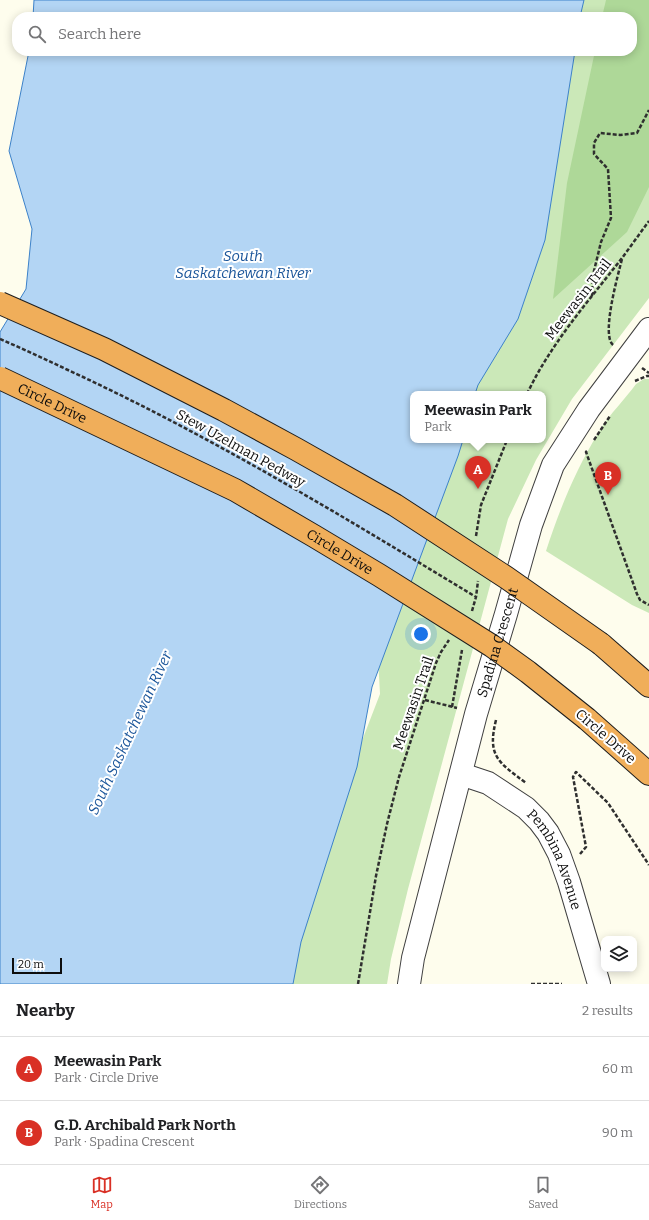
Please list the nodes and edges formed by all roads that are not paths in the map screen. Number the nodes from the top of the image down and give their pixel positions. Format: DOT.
graph roads {
  1 [pos="0,303"];
  2 [pos="641,345"];
  3 [pos="0,378"];
  4 [pos="649,686"];
  5 [pos="461,774"];
  6 [pos="649,774"];
  7 [pos="409,984"];
  8 [pos="599,984"];
  1 -- 4 [label="highway, bridge"];
  2 -- 5 [label="street, Spadina Crescent"];
  3 -- 6 [label="highway, Circle Drive, bridge"];
  5 -- 7 [label="street, Spadina Crescent"];
  5 -- 8 [label="street, Pembina Avenue"];
}
